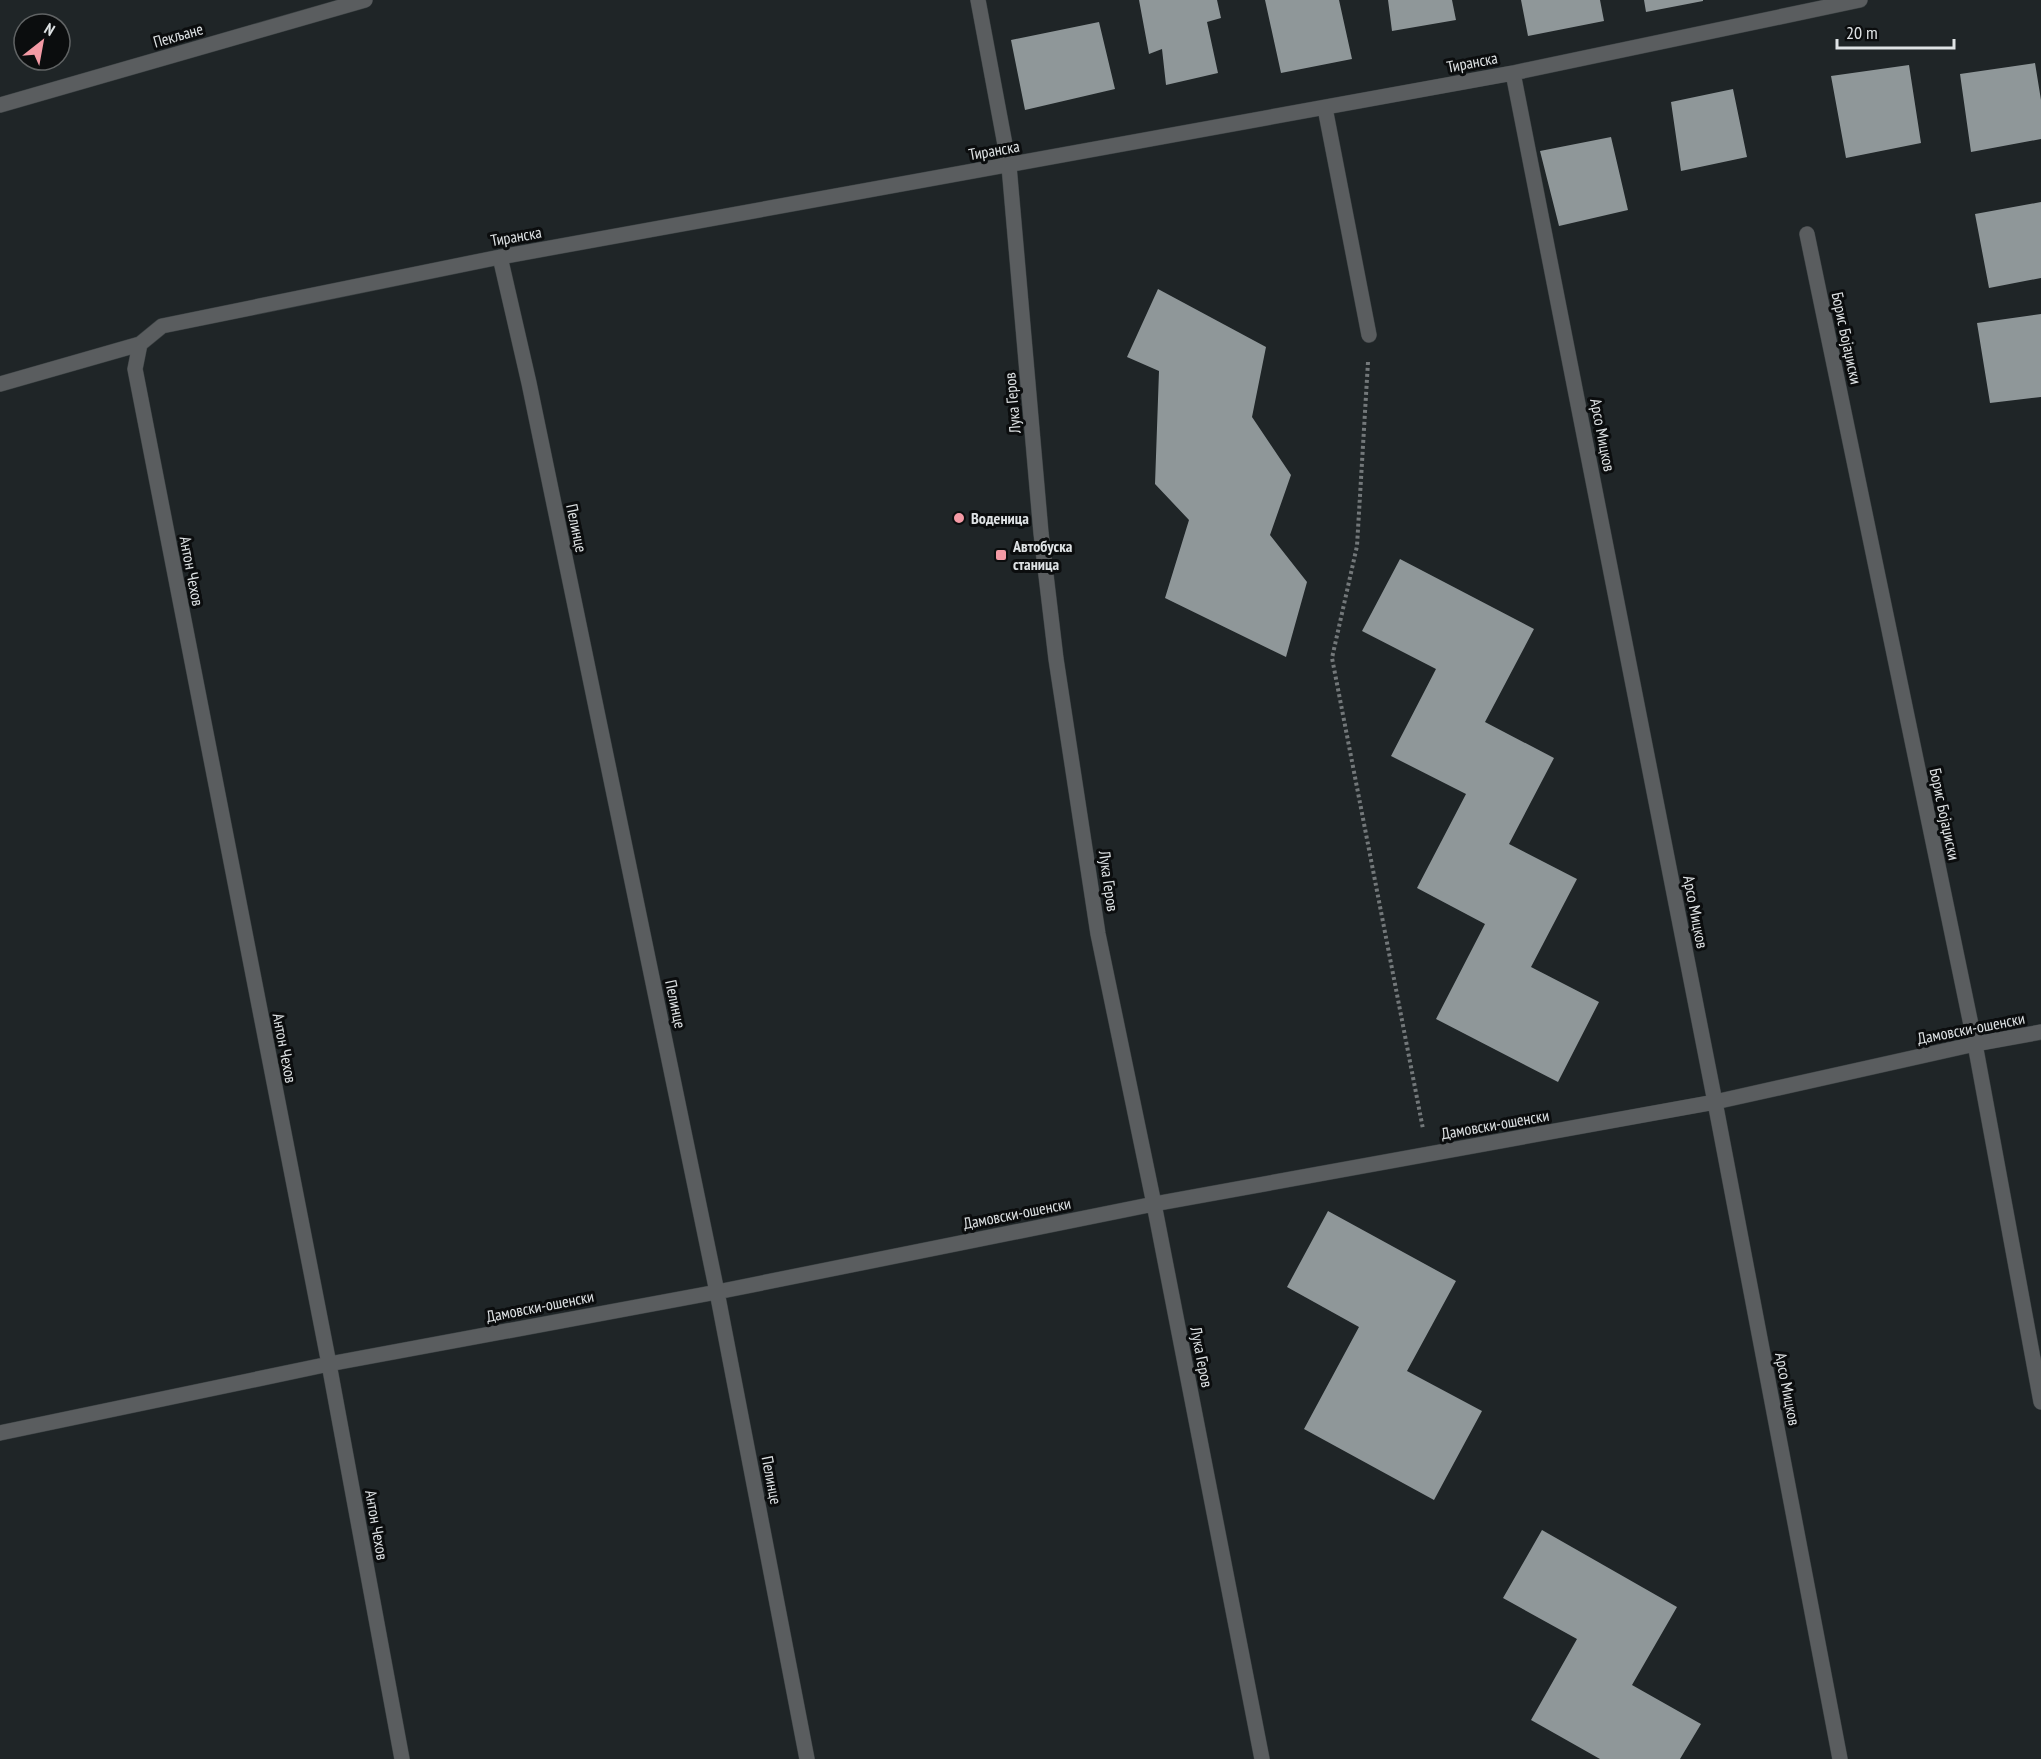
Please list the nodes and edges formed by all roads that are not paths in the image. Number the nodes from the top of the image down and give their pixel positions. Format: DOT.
graph roads {
  1 [pos="365,0"];
  2 [pos="978,0"];
  3 [pos="1860,0"];
  4 [pos="1513,73"];
  5 [pos="0,105"];
  6 [pos="1325,108"];
  7 [pos="1009,165"];
  8 [pos="1807,234"];
  9 [pos="500,257"];
  10 [pos="1369,335"];
  11 [pos="140,344"];
  12 [pos="0,384"];
  13 [pos="2041,1032"];
  14 [pos="1975,1044"];
  15 [pos="1715,1102"];
  16 [pos="1154,1204"];
  17 [pos="717,1292"];
  18 [pos="329,1364"];
  19 [pos="2041,1402"];
  20 [pos="0,1433"];
  21 [pos="402,1759"];
  22 [pos="807,1759"];
  23 [pos="1262,1759"];
  24 [pos="1840,1759"];
  1 -- 5 [label="street, Пекљане"];
  2 -- 7 [label="street, Лука Геров"];
  3 -- 4 [label="street, Тиранска"];
  4 -- 6 [label="street, Тиранска"];
  4 -- 15 [label="street, Арсо Мицков"];
  6 -- 7 [label="street, Тиранска"];
  6 -- 10 [label="street"];
  7 -- 9 [label="street, Тиранска"];
  7 -- 16 [label="street, Лука Геров"];
  8 -- 14 [label="street, Борис Бојаџиски"];
  9 -- 11 [label="street, Тиранска"];
  9 -- 17 [label="street, Пелинце"];
  11 -- 12 [label="street"];
  11 -- 18 [label="street, Антон Чехов"];
  13 -- 14 [label="street, Дамовски-ошенски"];
  14 -- 15 [label="street, Дамовски-ошенски"];
  14 -- 19 [label="street, Борис Бојаџиски"];
  15 -- 16 [label="street, Дамовски-ошенски"];
  15 -- 24 [label="street, Арсо Мицков"];
  16 -- 17 [label="street, Дамовски-ошенски"];
  16 -- 23 [label="street, Лука Геров"];
  17 -- 18 [label="street, Дамовски-ошенски"];
  17 -- 22 [label="street, Пелинце"];
  18 -- 20 [label="street, Дамовски-ошенски"];
  18 -- 21 [label="street, Антон Чехов"];
}
